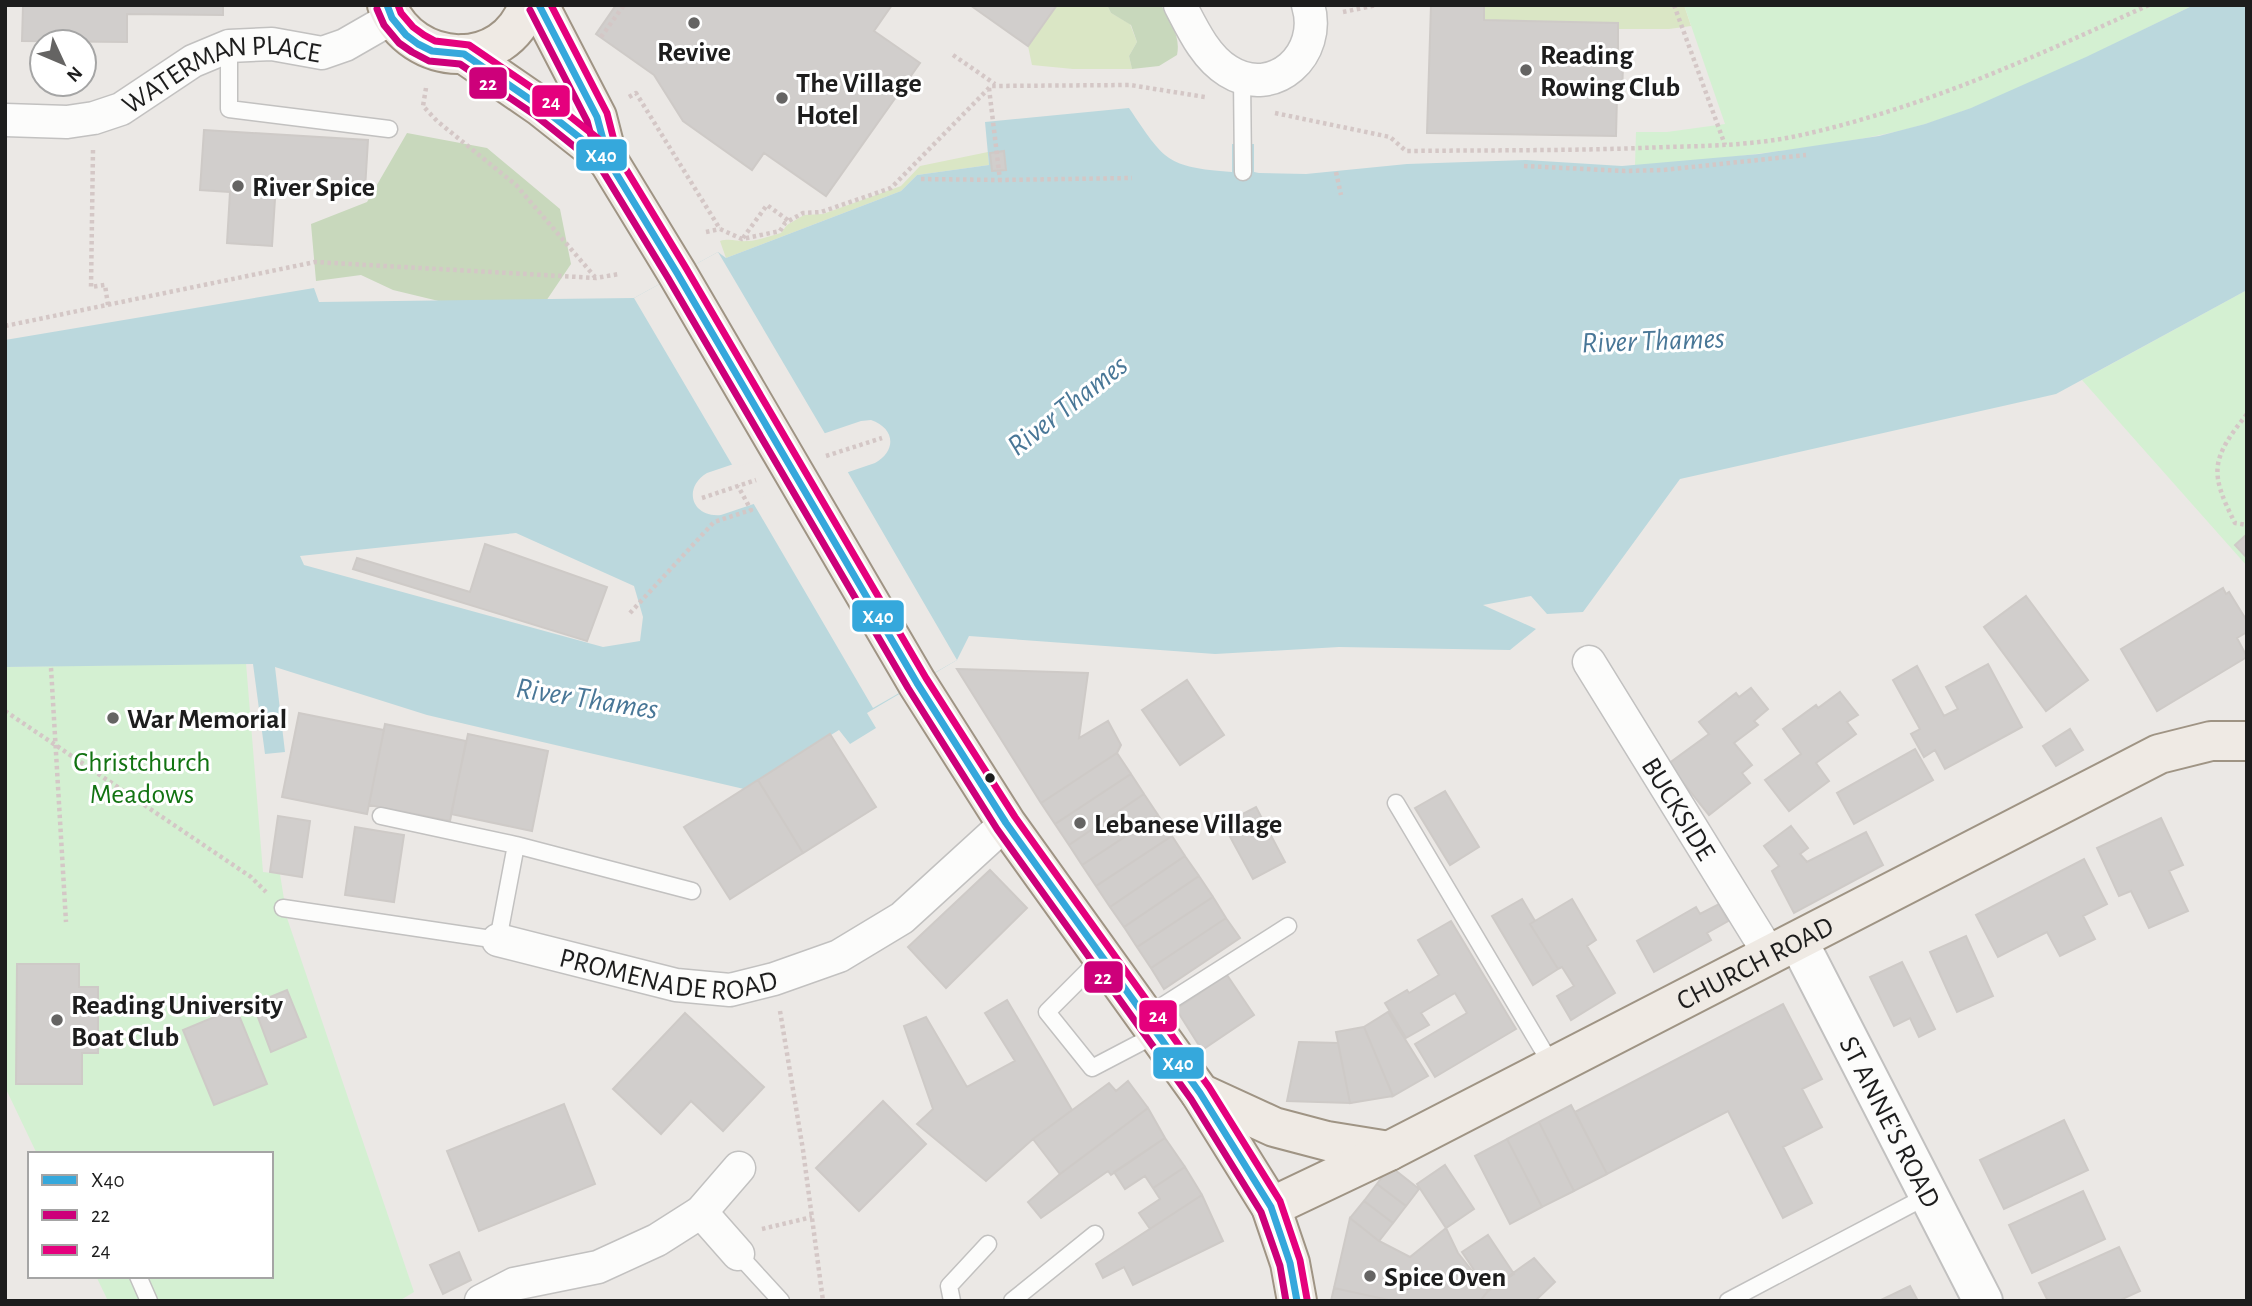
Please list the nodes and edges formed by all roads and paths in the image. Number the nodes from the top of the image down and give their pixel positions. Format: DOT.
graph roads {
  1 [pos="528,5"];
  2 [pos="539,5"];
  3 [pos="624,5"];
  4 [pos="1180,5"];
  5 [pos="1308,5"];
  6 [pos="1674,5"];
  7 [pos="2149,5"];
  8 [pos="389,11"];
  9 [pos="601,37"];
  10 [pos="229,46"];
  11 [pos="464,54"];
  12 [pos="953,55"];
  13 [pos="996,85"];
  14 [pos="426,88"];
  15 [pos="989,88"];
  16 [pos="1241,92"];
  17 [pos="627,99"];
  18 [pos="94,118"];
  19 [pos="5,120"];
  20 [pos="389,128"];
  21 [pos="1725,145"];
  22 [pos="1806,155"];
  23 [pos="608,160"];
  24 [pos="1524,166"];
  25 [pos="1243,172"];
  26 [pos="1336,172"];
  27 [pos="1132,178"];
  28 [pos="921,180"];
  29 [pos="1000,180"];
  30 [pos="1340,195"];
  31 [pos="790,221"];
  32 [pos="720,229"];
  33 [pos="706,232"];
  34 [pos="743,239"];
  35 [pos="619,274"];
  36 [pos="596,278"];
  37 [pos="108,305"];
  38 [pos="5,326"];
  39 [pos="2247,414"];
  40 [pos="881,438"];
  41 [pos="823,457"];
  42 [pos="756,480"];
  43 [pos="738,486"];
  44 [pos="702,498"];
  45 [pos="2247,525"];
  46 [pos="629,613"];
  47 [pos="1589,662"];
  48 [pos="51,668"];
  49 [pos="5,711"];
  50 [pos="2247,741"];
  51 [pos="55,745"];
  52 [pos="1396,803"];
  53 [pos="381,816"];
  54 [pos="1006,823"];
  55 [pos="516,845"];
  56 [pos="692,891"];
  57 [pos="282,908"];
  58 [pos="66,922"];
  59 [pos="1288,926"];
  60 [pos="498,940"];
  61 [pos="1784,948"];
  62 [pos="1102,957"];
  63 [pos="774,979"];
  64 [pos="1151,1026"];
  65 [pos="1553,1067"];
  66 [pos="1200,1093"];
  67 [pos="1389,1151"];
  68 [pos="739,1168"];
  69 [pos="1929,1195"];
  70 [pos="1271,1207"];
  71 [pos="701,1212"];
  72 [pos="812,1217"];
  73 [pos="1095,1234"];
  74 [pos="988,1244"];
  75 [pos="731,1245"];
  76 [pos="139,1278"];
  77 [pos="149,1301"];
  78 [pos="481,1301"];
  79 [pos="781,1301"];
  80 [pos="823,1301"];
  81 [pos="952,1301"];
  82 [pos="1012,1301"];
  83 [pos="1297,1301"];
  84 [pos="1728,1301"];
  85 [pos="1983,1301"];
  1 -- 11 [label="main road"];
  2 -- 23 [label="main road"];
  3 -- 9 [label="path"];
  4 -- 16 [label="street"];
  5 -- 16 [label="street"];
  6 -- 21 [label="path"];
  7 -- 21 [label="path"];
  8 -- 10 [label="street, WATERMAN PLACE"];
  8 -- 11 [label="main road"];
  10 -- 18 [label="street, WATERMAN PLACE"];
  10 -- 20 [label="lane"];
  11 -- 23 [label="main road"];
  12 -- 13 [label="path"];
  13 -- 15 [label="path"];
  13 -- 16 [label="path"];
  14 -- 36 [label="path"];
  15 -- 29 [label="path"];
  15 -- 31 [label="path"];
  16 -- 21 [label="path"];
  16 -- 25 [label="lane"];
  17 -- 32 [label="path"];
  18 -- 19 [label="street, WATERMAN PLACE"];
  18 -- 37 [label="path"];
  22 -- 24 [label="path"];
  23 -- 54 [label="main road"];
  26 -- 30 [label="path"];
  27 -- 29 [label="path"];
  28 -- 29 [label="path"];
  31 -- 34 [label="path"];
  31 -- 34 [label="path"];
  32 -- 33 [label="path"];
  32 -- 34 [label="path"];
  35 -- 36 [label="path"];
  36 -- 37 [label="path"];
  37 -- 38 [label="path"];
  39 -- 45 [label="path"];
  40 -- 41 [label="path"];
  42 -- 43 [label="path"];
  43 -- 44 [label="path"];
  43 -- 46 [label="path"];
  47 -- 61 [label="street, BUCKSIDE"];
  48 -- 51 [label="path"];
  49 -- 51 [label="path"];
  50 -- 61 [label="main road, CHURCH ROAD"];
  51 -- 57 [label="path"];
  51 -- 58 [label="path"];
  52 -- 65 [label="lane"];
  53 -- 55 [label="lane"];
  54 -- 62 [label="main road"];
  54 -- 63 [label="street, PROMENADE ROAD"];
  55 -- 56 [label="lane"];
  55 -- 60 [label="lane"];
  57 -- 60 [label="lane, PROMENADE ROAD"];
  59 -- 64 [label="lane"];
  60 -- 63 [label="street, PROMENADE ROAD"];
  61 -- 65 [label="main road, CHURCH ROAD"];
  61 -- 69 [label="street, ST ANNE'S ROAD"];
  62 -- 64 [label="main road"];
  62 -- 64 [label="lane"];
  63 -- 72 [label="path"];
  64 -- 66 [label="main road"];
  65 -- 67 [label="main road, CHURCH ROAD"];
  66 -- 67 [label="main road"];
  66 -- 70 [label="main road"];
  67 -- 70 [label="main road, CHURCH ROAD"];
  68 -- 71 [label="street"];
  69 -- 84 [label="lane"];
  69 -- 85 [label="street, ST ANNE'S ROAD"];
  70 -- 83 [label="main road"];
  71 -- 75 [label="street"];
  71 -- 78 [label="street"];
  72 -- 75 [label="path"];
  72 -- 80 [label="path"];
  73 -- 82 [label="lane"];
  74 -- 81 [label="lane"];
  75 -- 79 [label="lane"];
  76 -- 77 [label="lane"];
}
